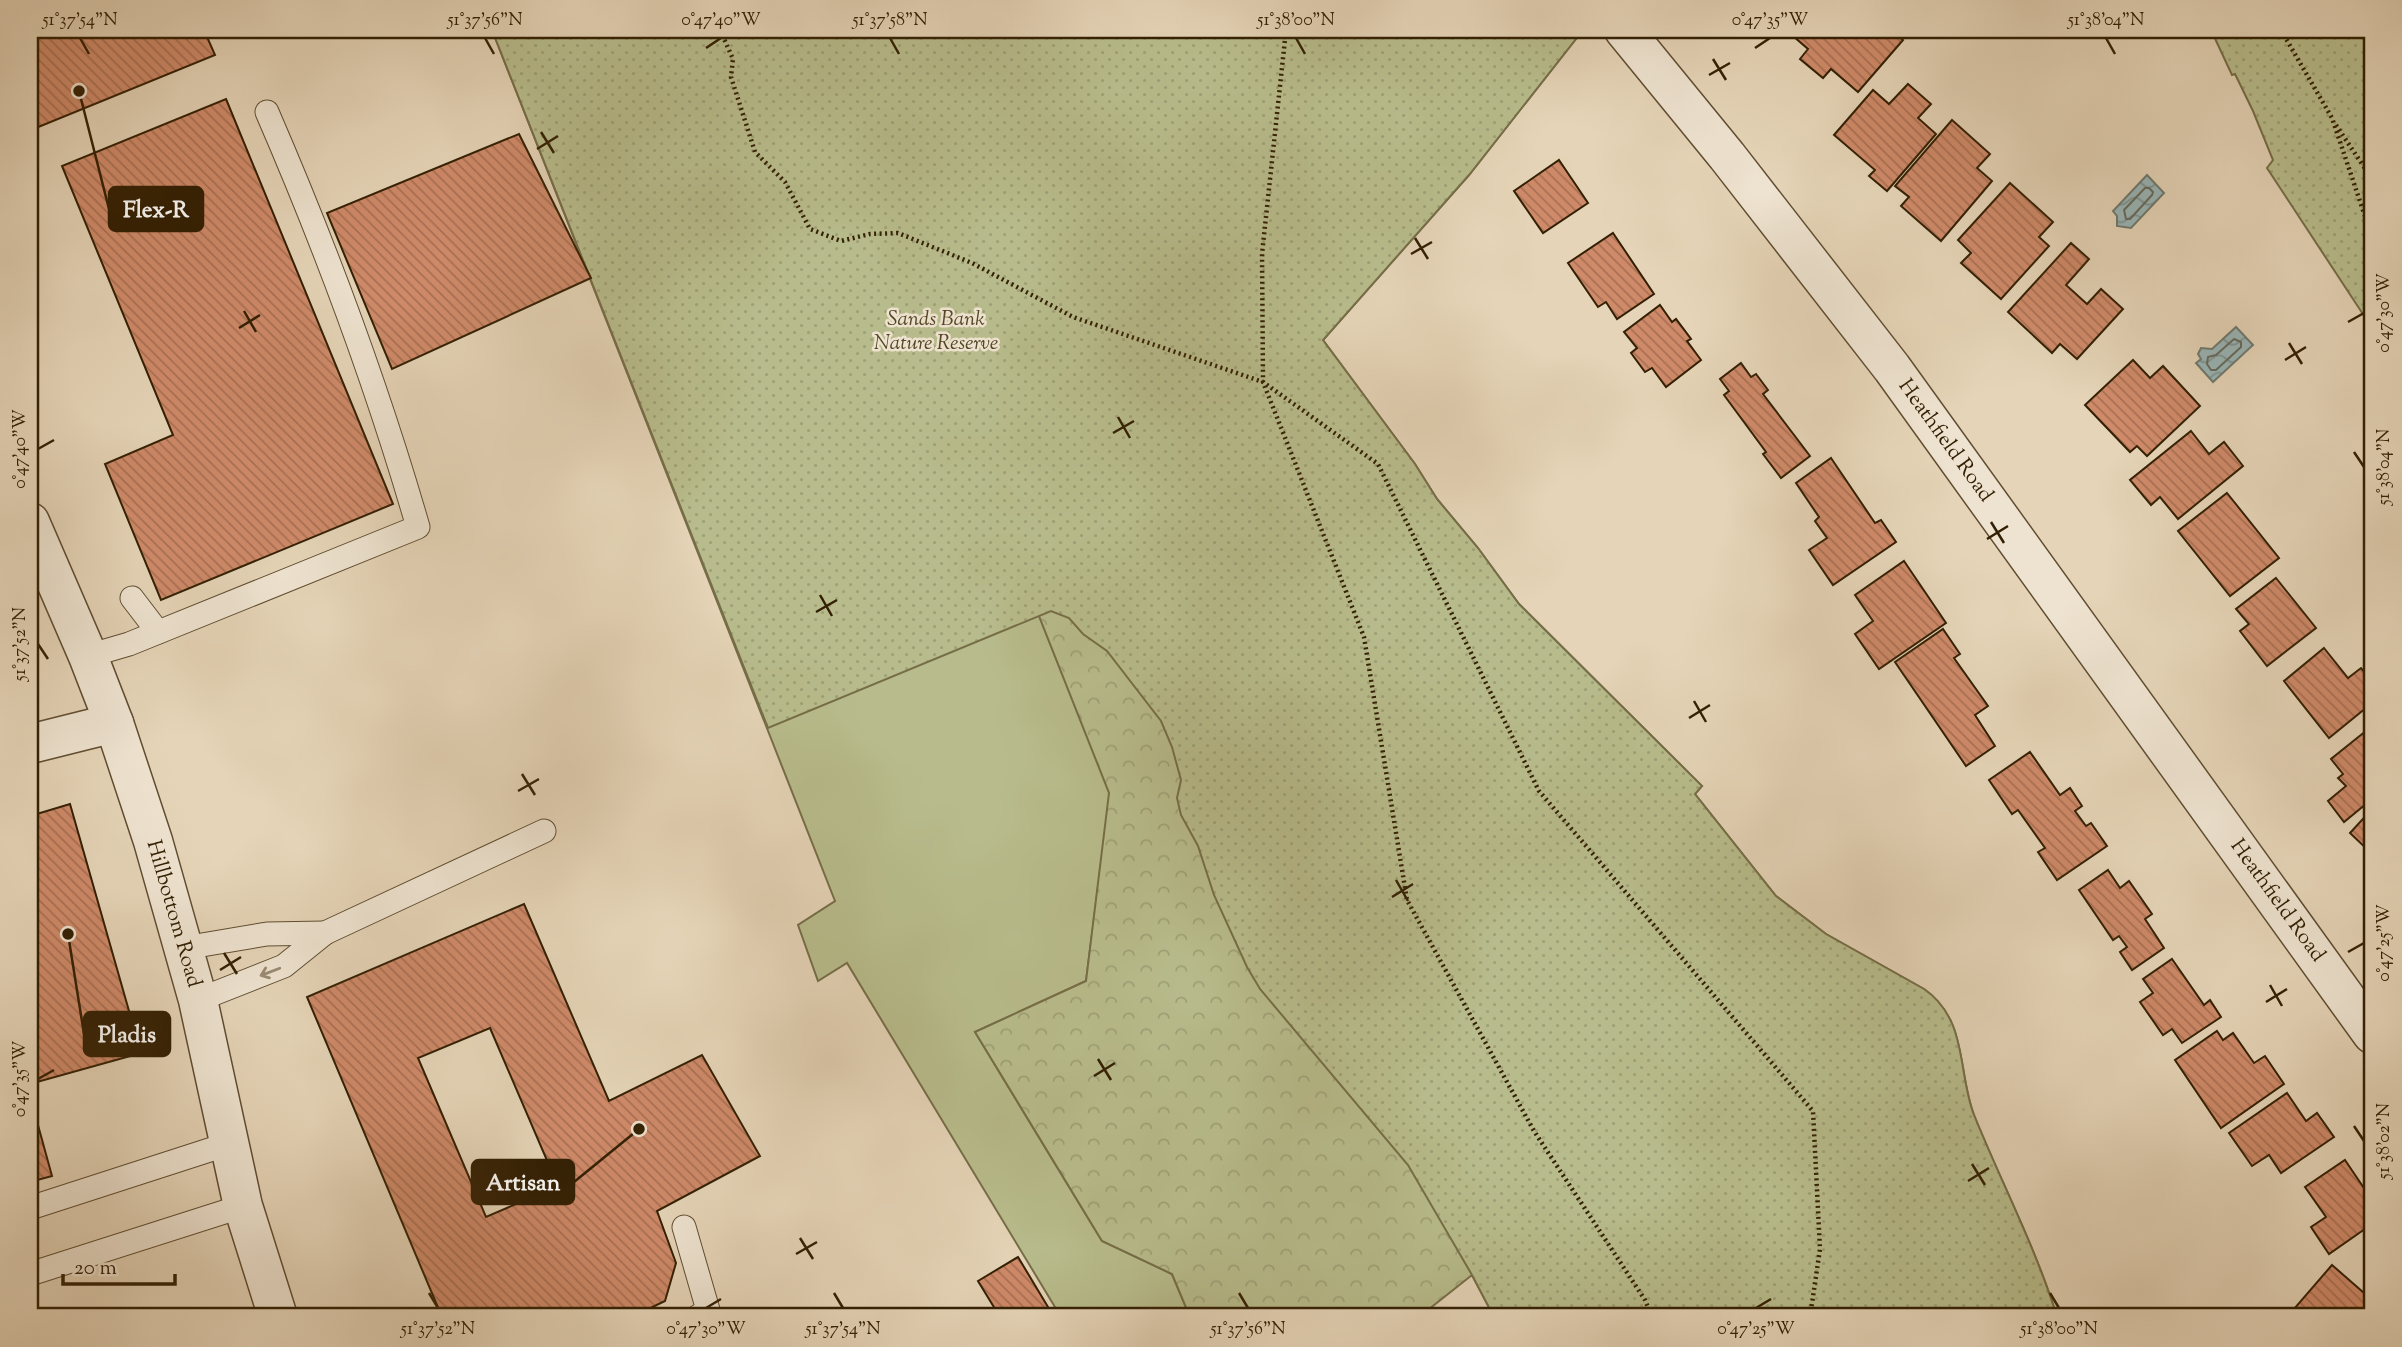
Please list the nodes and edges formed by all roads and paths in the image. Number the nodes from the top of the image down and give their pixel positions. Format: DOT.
graph roads {
  1 [pos="720,30"];
  2 [pos="1286,30"];
  3 [pos="1624,30"];
  4 [pos="2281,30"];
  5 [pos="267,112"];
  6 [pos="2332,118"];
  7 [pos="2372,179"];
  8 [pos="2372,237"];
  9 [pos="1263,382"];
  10 [pos="30,522"];
  11 [pos="132,598"];
  12 [pos="158,632"];
  13 [pos="88,656"];
  14 [pos="114,723"];
  15 [pos="30,744"];
  16 [pos="544,831"];
  17 [pos="325,933"];
  18 [pos="184,948"];
  19 [pos="198,1000"];
  20 [pos="2372,1034"];
  21 [pos="228,1144"];
  22 [pos="243,1206"];
  23 [pos="30,1208"];
  24 [pos="684,1227"];
  25 [pos="30,1274"];
  26 [pos="707,1315"];
  27 [pos="278,1317"];
  28 [pos="1652,1317"];
  29 [pos="1810,1317"];
  1 -- 9 [label="path"];
  2 -- 9 [label="path"];
  3 -- 20 [label="street, Heathfield Road"];
  4 -- 6 [label="path"];
  5 -- 12 [label="lane"];
  6 -- 7 [label="path"];
  6 -- 8 [label="path"];
  9 -- 28 [label="path"];
  9 -- 29 [label="path"];
  10 -- 13 [label="street, Hillbottom Road"];
  11 -- 12 [label="lane"];
  12 -- 13 [label="lane"];
  13 -- 14 [label="street, Hillbottom Road"];
  14 -- 15 [label="street"];
  14 -- 18 [label="street, Hillbottom Road"];
  16 -- 17 [label="lane"];
  17 -- 18 [label="lane"];
  17 -- 19 [label="lane, one-way"];
  18 -- 19 [label="street, Hillbottom Road"];
  19 -- 21 [label="street, Hillbottom Road"];
  21 -- 22 [label="street, Hillbottom Road"];
  21 -- 23 [label="lane"];
  22 -- 25 [label="lane"];
  22 -- 27 [label="street, Hillbottom Road"];
  24 -- 26 [label="lane"];
}
